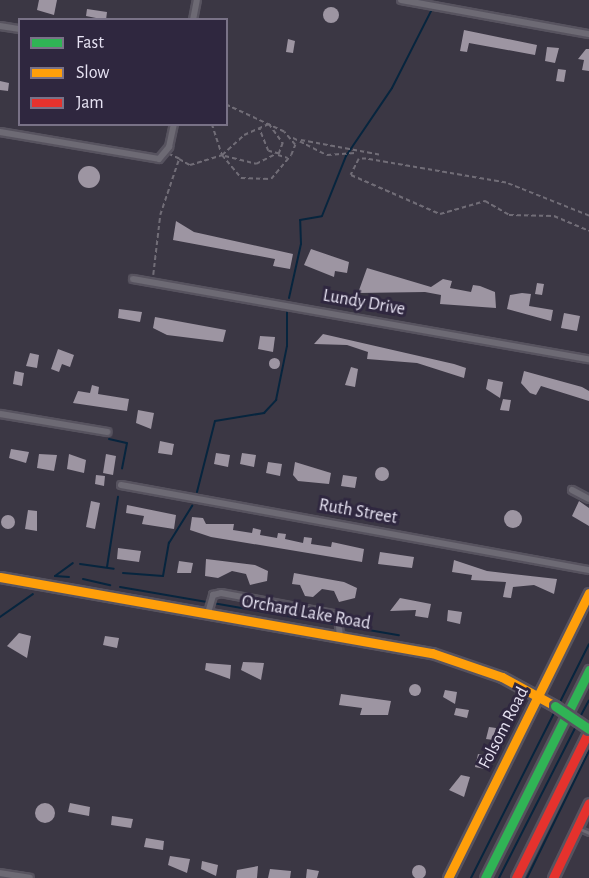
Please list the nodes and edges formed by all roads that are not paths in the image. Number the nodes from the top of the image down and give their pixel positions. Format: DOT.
graph roads {
  1 [pos="197,0"];
  2 [pos="401,0"];
  3 [pos="193,18"];
  4 [pos="0,26"];
  5 [pos="18,29"];
  6 [pos="589,34"];
  7 [pos="174,126"];
  8 [pos="0,132"];
  9 [pos="133,279"];
  10 [pos="589,359"];
  11 [pos="0,414"];
  12 [pos="108,432"];
  13 [pos="121,485"];
  14 [pos="572,490"];
  15 [pos="589,499"];
  16 [pos="589,570"];
  17 [pos="0,577"];
  18 [pos="589,593"];
  19 [pos="208,613"];
  20 [pos="340,637"];
  21 [pos="589,670"];
  22 [pos="538,696"];
  23 [pos="589,730"];
  24 [pos="589,803"];
  25 [pos="577,827"];
  26 [pos="589,833"];
  27 [pos="0,873"];
  28 [pos="30,878"];
  29 [pos="448,878"];
  30 [pos="485,878"];
  31 [pos="516,878"];
  32 [pos="553,878"];
  1 -- 3 [label="street"];
  2 -- 6 [label="street"];
  4 -- 5 [label="street"];
  7 -- 8 [label="street"];
  9 -- 10 [label="street, Lundy Drive"];
  11 -- 12 [label="street"];
  13 -- 16 [label="street, Ruth Street"];
  14 -- 15 [label="street"];
  17 -- 19 [label="main road, Orchard Lake Road"];
  18 -- 22 [label="main road, Folsom Road"];
  19 -- 20 [label="main road, Orchard Lake Road"];
  19 -- 20 [label="street"];
  20 -- 22 [label="main road, Orchard Lake Road"];
  21 -- 30 [label="main road"];
  22 -- 23 [label="main road, Orchard Lake Road, bridge"];
  22 -- 29 [label="main road, Folsom Road"];
  23 -- 31 [label="main road"];
  24 -- 25 [label="main road"];
  25 -- 26 [label="lane"];
  25 -- 32 [label="main road"];
  27 -- 28 [label="street"];
}
